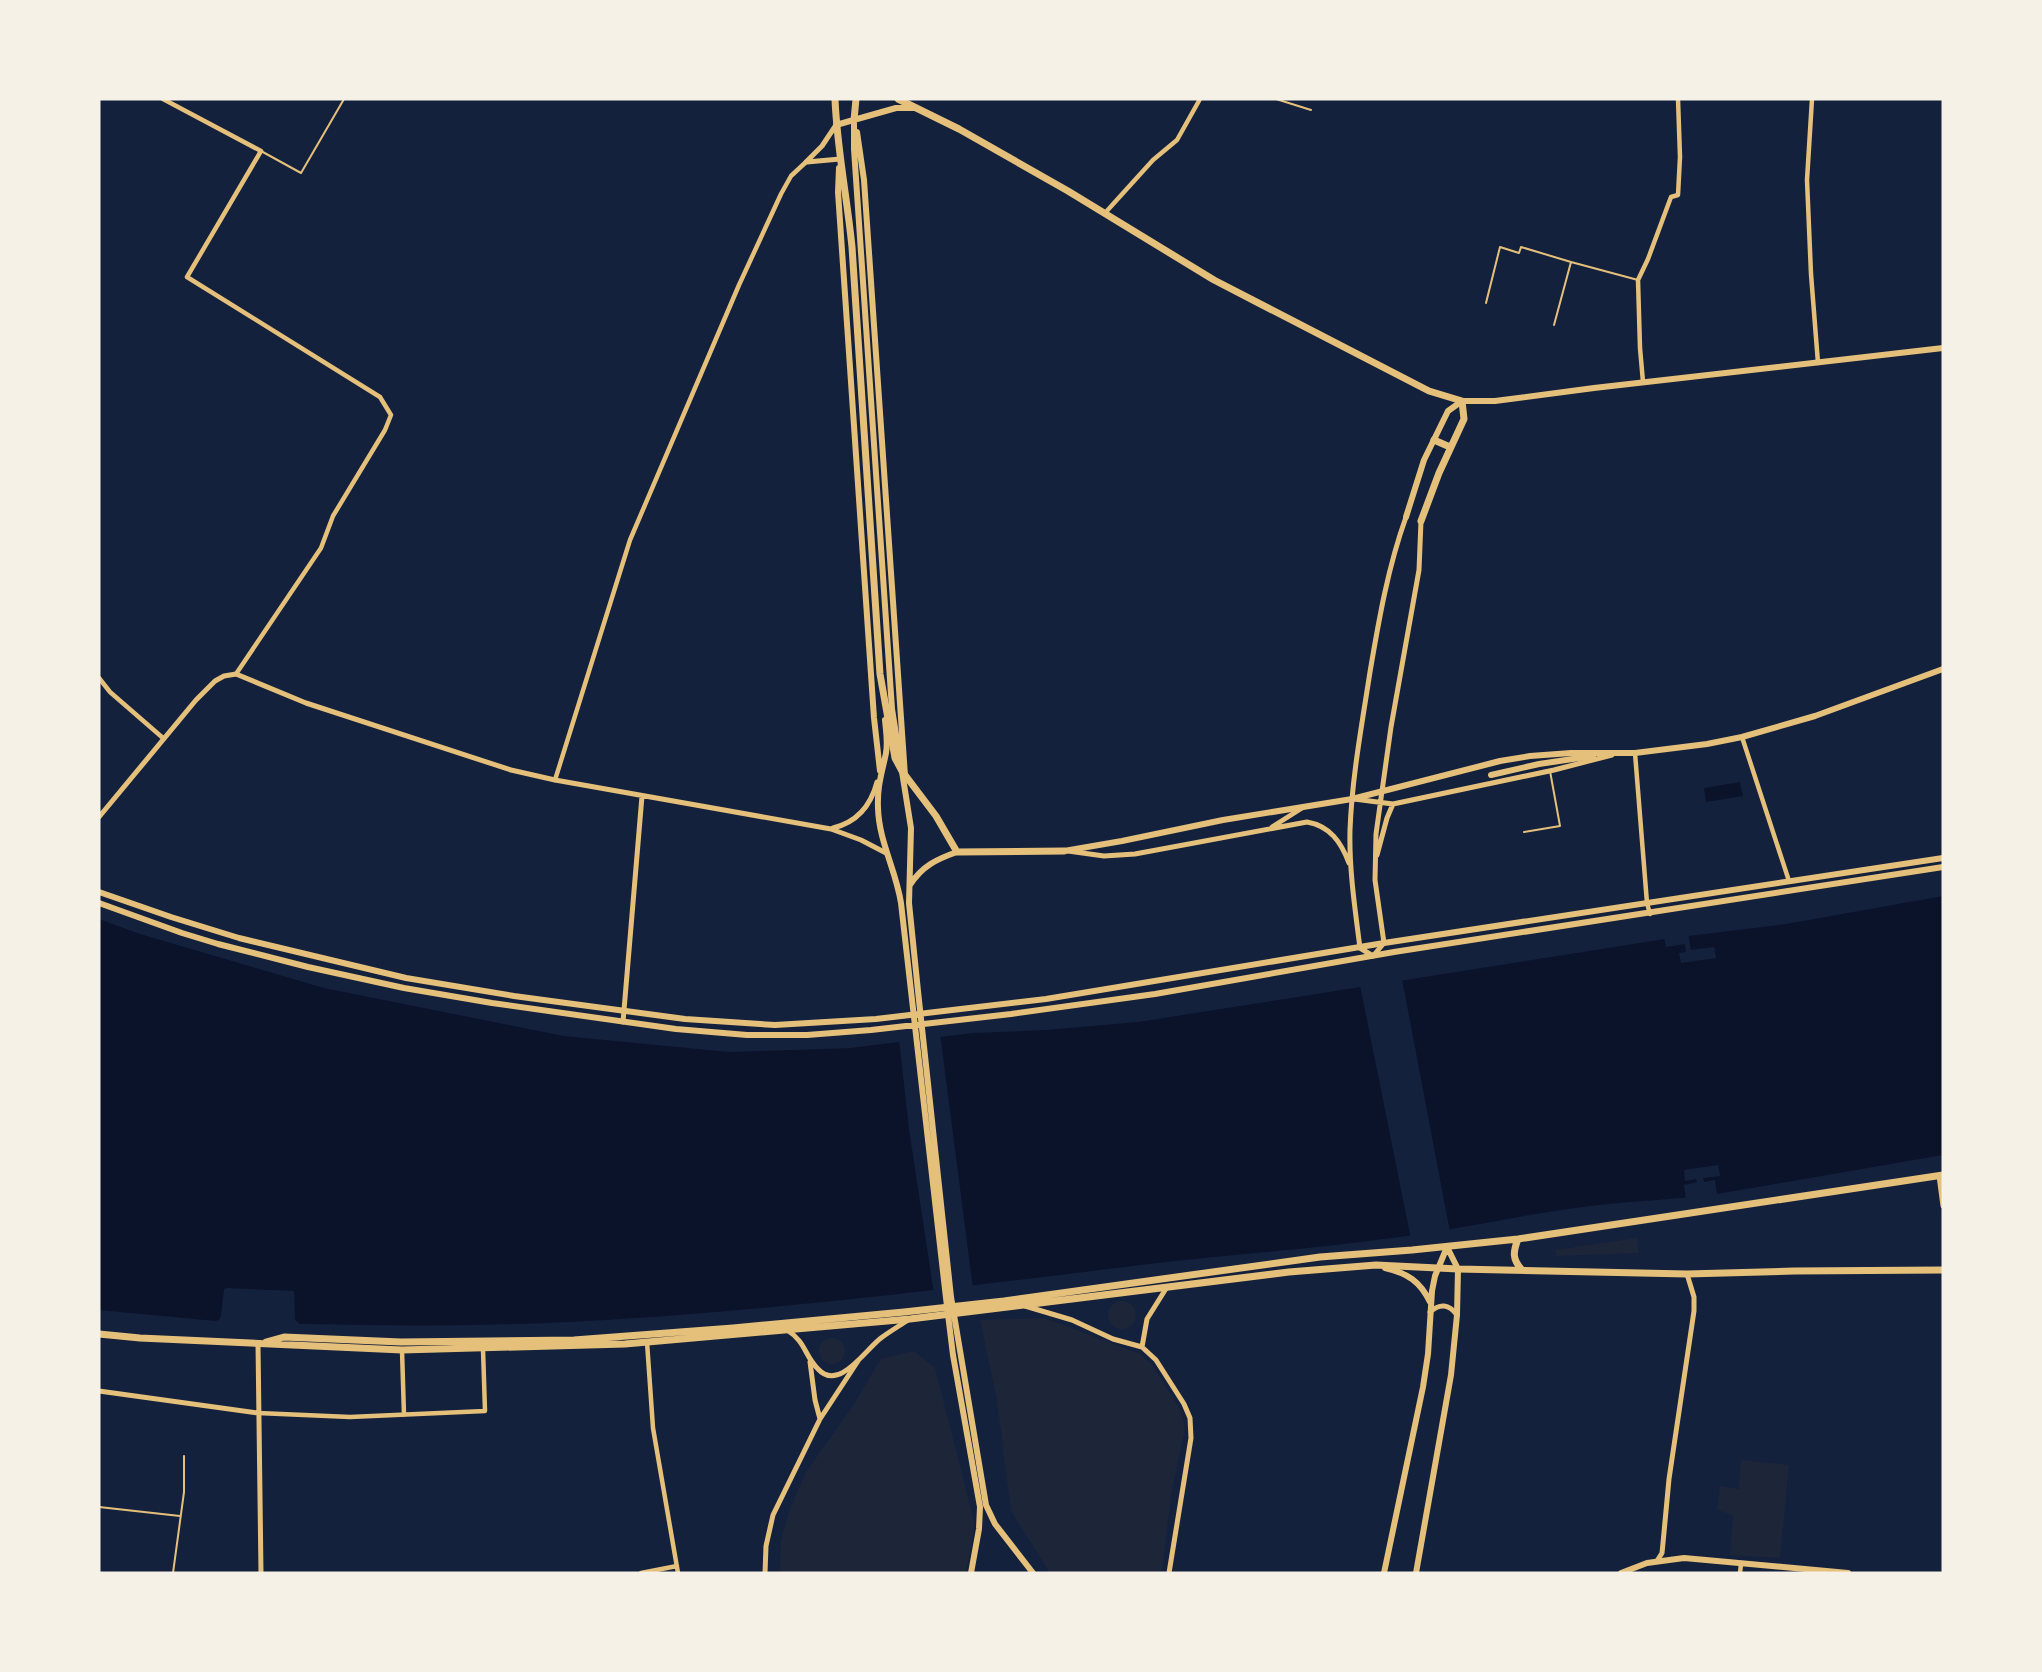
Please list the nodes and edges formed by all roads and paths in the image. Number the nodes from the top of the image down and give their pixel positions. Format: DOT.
graph roads {
  1 [pos="164,99"];
  2 [pos="344,99"];
  3 [pos="835,99"];
  4 [pos="856,99"];
  5 [pos="898,99"];
  6 [pos="1200,99"];
  7 [pos="1276,99"];
  8 [pos="1678,99"];
  9 [pos="1812,99"];
  10 [pos="914,108"];
  11 [pos="1311,110"];
  12 [pos="854,120"];
  13 [pos="836,125"];
  14 [pos="261,151"];
  15 [pos="840,159"];
  16 [pos="806,162"];
  17 [pos="1105,213"];
  18 [pos="1572,262"];
  19 [pos="1638,280"];
  20 [pos="1486,303"];
  21 [pos="1554,325"];
  22 [pos="1943,348"];
  23 [pos="1818,363"];
  24 [pos="1640,383"];
  25 [pos="1462,401"];
  26 [pos="1434,440"];
  27 [pos="1450,447"];
  28 [pos="1406,517"];
  29 [pos="1421,521"];
  30 [pos="1943,669"];
  31 [pos="236,674"];
  32 [pos="880,674"];
  33 [pos="99,678"];
  34 [pos="1742,737"];
  35 [pos="163,738"];
  36 [pos="1616,753"];
  37 [pos="1635,753"];
  38 [pos="1550,771"];
  39 [pos="880,773"];
  40 [pos="903,773"];
  41 [pos="1491,775"];
  42 [pos="555,780"];
  43 [pos="1382,792"];
  44 [pos="642,795"];
  45 [pos="1352,799"];
  46 [pos="1380,802"];
  47 [pos="1393,804"];
  48 [pos="1306,806"];
  49 [pos="99,817"];
  50 [pos="831,829"];
  51 [pos="1268,829"];
  52 [pos="1524,832"];
  53 [pos="1064,850"];
  54 [pos="957,852"];
  55 [pos="886,853"];
  56 [pos="1943,858"];
  57 [pos="1375,866"];
  58 [pos="1943,867"];
  59 [pos="1352,870"];
  60 [pos="1790,882"];
  61 [pos="910,886"];
  62 [pos="99,891"];
  63 [pos="99,903"];
  64 [pos="1647,903"];
  65 [pos="1650,914"];
  66 [pos="908,922"];
  67 [pos="1384,944"];
  68 [pos="1360,948"];
  69 [pos="1373,956"];
  70 [pos="624,1011"];
  71 [pos="623,1022"];
  72 [pos="1941,1175"];
  73 [pos="1943,1206"];
  74 [pos="1518,1239"];
  75 [pos="1447,1247"];
  76 [pos="1376,1265"];
  77 [pos="1458,1269"];
  78 [pos="1522,1270"];
  79 [pos="1943,1270"];
  80 [pos="1687,1274"];
  81 [pos="1167,1287"];
  82 [pos="1430,1303"];
  83 [pos="1025,1306"];
  84 [pos="1430,1312"];
  85 [pos="1457,1315"];
  86 [pos="910,1319"];
  87 [pos="787,1330"];
  88 [pos="99,1334"];
  89 [pos="647,1342"];
  90 [pos="258,1344"];
  91 [pos="401,1346"];
  92 [pos="1142,1347"];
  93 [pos="483,1349"];
  94 [pos="810,1358"];
  95 [pos="858,1361"];
  96 [pos="99,1392"];
  97 [pos="258,1413"];
  98 [pos="404,1415"];
  99 [pos="820,1419"];
  100 [pos="184,1456"];
  101 [pos="974,1457"];
  102 [pos="99,1507"];
  103 [pos="180,1516"];
  104 [pos="1657,1561"];
  105 [pos="1741,1564"];
  106 [pos="677,1566"];
  107 [pos="173,1573"];
  108 [pos="261,1573"];
  109 [pos="641,1573"];
  110 [pos="678,1573"];
  111 [pos="765,1573"];
  112 [pos="971,1573"];
  113 [pos="1034,1573"];
  114 [pos="1169,1573"];
  115 [pos="1384,1573"];
  116 [pos="1416,1573"];
  117 [pos="1621,1573"];
  118 [pos="1740,1573"];
  119 [pos="1848,1573"];
  1 -- 14 [label="street"];
  2 -- 14 [label="lane"];
  3 -- 13 [label="main road"];
  4 -- 12 [label="main road"];
  5 -- 10 [label="main road"];
  6 -- 17 [label="street"];
  7 -- 11 [label="lane"];
  8 -- 19 [label="street"];
  9 -- 23 [label="street"];
  10 -- 12 [label="main road"];
  10 -- 17 [label="main road"];
  12 -- 13 [label="main road"];
  12 -- 40 [label="main road"];
  13 -- 15 [label="main road"];
  13 -- 16 [label="street"];
  14 -- 31 [label="street"];
  15 -- 16 [label="street"];
  15 -- 32 [label="main road"];
  15 -- 39 [label="main road"];
  16 -- 42 [label="street"];
  17 -- 25 [label="main road"];
  18 -- 19 [label="lane"];
  18 -- 20 [label="lane"];
  18 -- 21 [label="lane"];
  19 -- 24 [label="street"];
  22 -- 23 [label="main road"];
  23 -- 24 [label="main road"];
  24 -- 25 [label="main road"];
  25 -- 26 [label="main road"];
  25 -- 27 [label="main road"];
  26 -- 27 [label="main road"];
  26 -- 28 [label="main road"];
  27 -- 29 [label="main road"];
  28 -- 45 [label="street"];
  29 -- 43 [label="street"];
  30 -- 34 [label="main road"];
  31 -- 35 [label="street"];
  31 -- 42 [label="street"];
  32 -- 39 [label="main road"];
  32 -- 40 [label="main road"];
  33 -- 35 [label="street"];
  34 -- 37 [label="main road"];
  34 -- 60 [label="street"];
  35 -- 49 [label="street"];
  36 -- 37 [label="main road"];
  36 -- 38 [label="street"];
  36 -- 41 [label="main road"];
  36 -- 43 [label="main road"];
  37 -- 64 [label="street"];
  38 -- 47 [label="street"];
  38 -- 52 [label="lane"];
  39 -- 50 [label="street"];
  39 -- 55 [label="main road"];
  40 -- 54 [label="main road"];
  40 -- 61 [label="main road"];
  42 -- 44 [label="street"];
  43 -- 45 [label="main road"];
  43 -- 46 [label="street"];
  44 -- 50 [label="street"];
  44 -- 70 [label="street"];
  45 -- 46 [label="street"];
  45 -- 48 [label="main road"];
  45 -- 59 [label="street"];
  46 -- 47 [label="street"];
  46 -- 57 [label="street"];
  47 -- 57 [label="street"];
  48 -- 51 [label="street"];
  48 -- 53 [label="main road"];
  50 -- 55 [label="street"];
  51 -- 53 [label="street"];
  51 -- 59 [label="street"];
  53 -- 54 [label="main road"];
  54 -- 61 [label="main road"];
  55 -- 66 [label="main road"];
  56 -- 60 [label="main road"];
  57 -- 67 [label="street"];
  58 -- 65 [label="main road"];
  59 -- 68 [label="street"];
  60 -- 64 [label="main road"];
  61 -- 66 [label="main road"];
  62 -- 70 [label="main road"];
  63 -- 71 [label="main road"];
  64 -- 65 [label="street"];
  64 -- 67 [label="main road"];
  65 -- 69 [label="main road"];
  66 -- 101 [label="main road"];
  67 -- 68 [label="main road"];
  67 -- 69 [label="street"];
  68 -- 69 [label="street"];
  68 -- 70 [label="main road"];
  69 -- 71 [label="main road"];
  70 -- 71 [label="street"];
  72 -- 73 [label="street"];
  72 -- 74 [label="main road"];
  74 -- 75 [label="main road"];
  74 -- 78 [label="main road"];
  75 -- 77 [label="main road"];
  75 -- 82 [label="main road"];
  75 -- 91 [label="main road"];
  76 -- 77 [label="main road"];
  76 -- 81 [label="main road"];
  76 -- 82 [label="main road"];
  77 -- 78 [label="main road"];
  77 -- 85 [label="main road"];
  78 -- 80 [label="main road"];
  79 -- 80 [label="main road"];
  80 -- 104 [label="street"];
  81 -- 83 [label="main road"];
  81 -- 92 [label="street"];
  82 -- 84 [label="main road"];
  83 -- 86 [label="main road"];
  83 -- 92 [label="street"];
  84 -- 85 [label="street"];
  84 -- 115 [label="main road"];
  85 -- 116 [label="main road"];
  86 -- 87 [label="main road"];
  86 -- 95 [label="street"];
  87 -- 89 [label="main road"];
  87 -- 94 [label="street"];
  88 -- 90 [label="main road"];
  89 -- 93 [label="main road"];
  89 -- 106 [label="street"];
  90 -- 91 [label="main road"];
  90 -- 97 [label="street"];
  91 -- 93 [label="main road"];
  91 -- 98 [label="street"];
  92 -- 114 [label="street"];
  93 -- 98 [label="street"];
  94 -- 95 [label="street"];
  94 -- 99 [label="street"];
  95 -- 99 [label="street"];
  96 -- 97 [label="street"];
  97 -- 98 [label="street"];
  97 -- 108 [label="street"];
  99 -- 111 [label="street"];
  100 -- 103 [label="lane"];
  101 -- 112 [label="main road"];
  101 -- 113 [label="main road"];
  102 -- 103 [label="lane"];
  103 -- 107 [label="lane"];
  104 -- 105 [label="main road"];
  104 -- 117 [label="main road"];
  105 -- 118 [label="street"];
  105 -- 119 [label="main road"];
  106 -- 109 [label="street"];
  106 -- 110 [label="street"];
}
